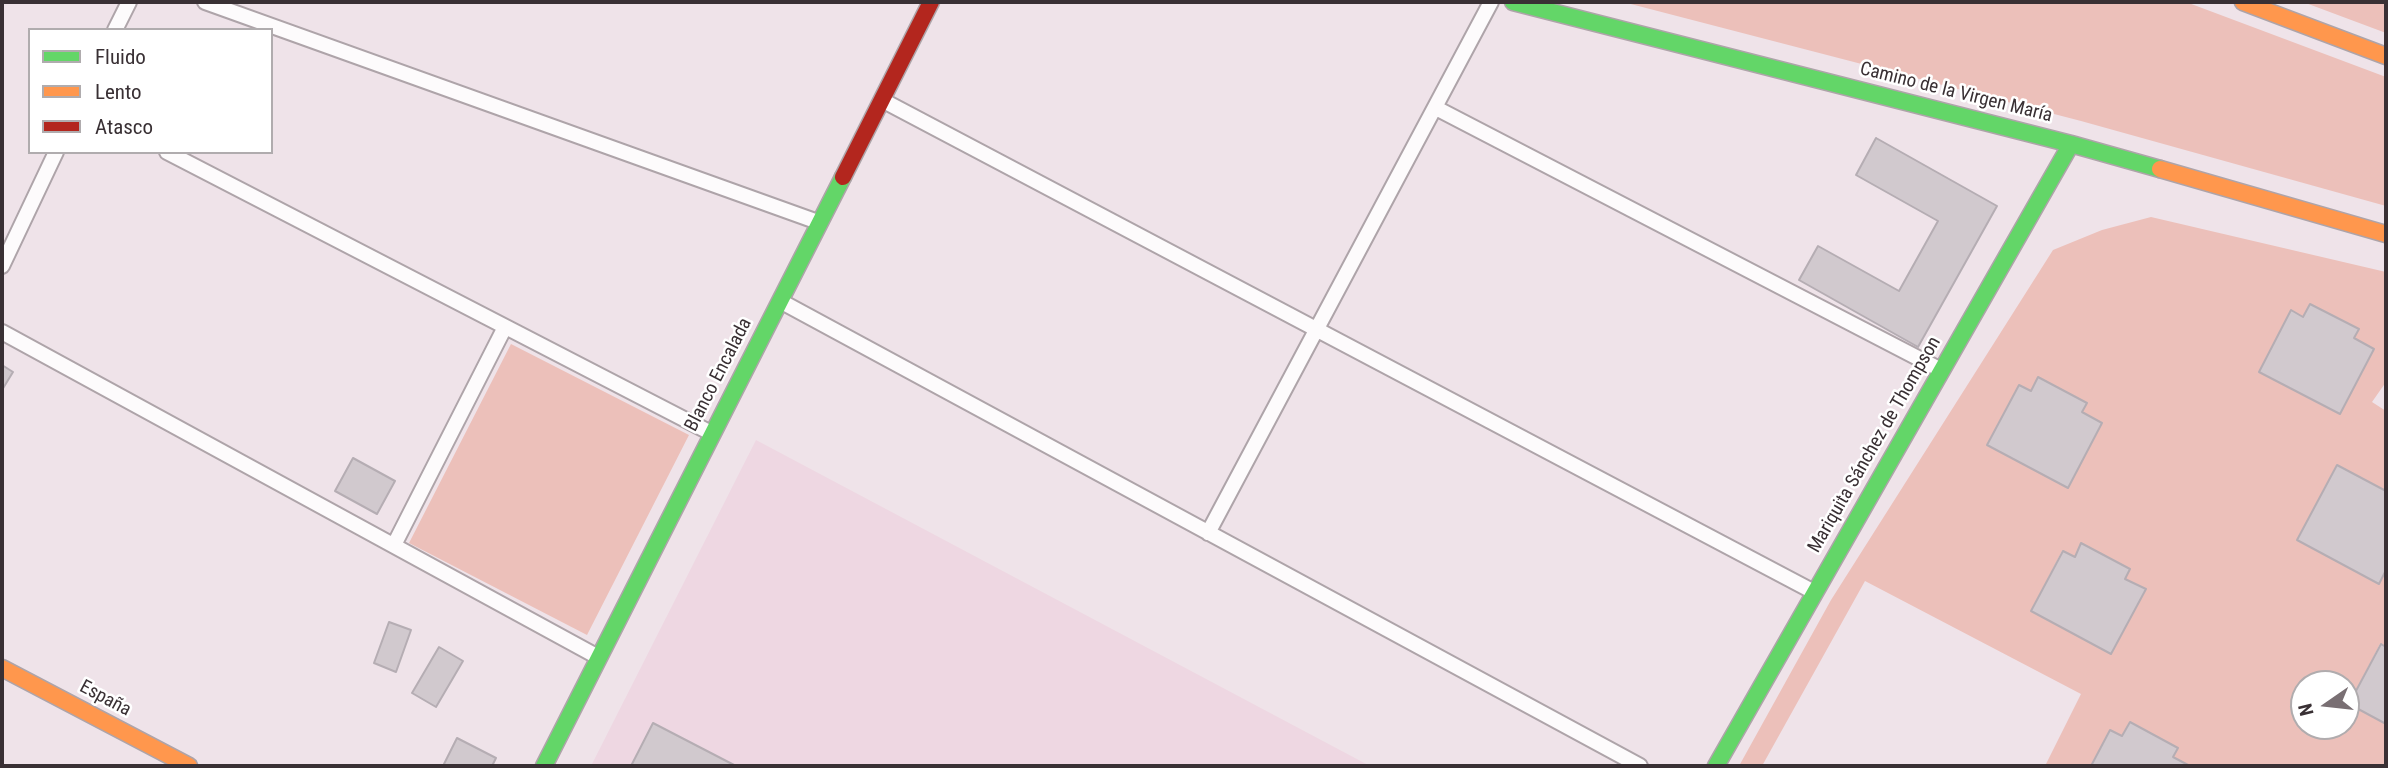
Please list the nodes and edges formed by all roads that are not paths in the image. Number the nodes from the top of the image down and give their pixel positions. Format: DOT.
graph roads {
  1 [pos="129,2"];
  2 [pos="205,2"];
  3 [pos="931,2"];
  4 [pos="1491,2"];
  5 [pos="1513,2"];
  6 [pos="2243,2"];
  7 [pos="116,28"];
  8 [pos="2386,55"];
  9 [pos="882,100"];
  10 [pos="1436,108"];
  11 [pos="2071,144"];
  12 [pos="54,154"];
  13 [pos="170,154"];
  14 [pos="820,222"];
  15 [pos="2386,234"];
  16 [pos="2,266"];
  17 [pos="780,301"];
  18 [pos="505,327"];
  19 [pos="1317,330"];
  20 [pos="2,332"];
  21 [pos="1942,371"];
  22 [pos="713,434"];
  23 [pos="1209,533"];
  24 [pos="394,545"];
  25 [pos="1815,593"];
  26 [pos="600,658"];
  27 [pos="2,668"];
  28 [pos="189,766"];
  29 [pos="544,766"];
  30 [pos="1640,766"];
  31 [pos="1716,766"];
  1 -- 7 [label="lane"];
  2 -- 14 [label="lane"];
  3 -- 9 [label="main road, Blanco Encalada"];
  4 -- 10 [label="lane"];
  5 -- 11 [label="main road, Camino de la Virgen María"];
  6 -- 8 [label="main road"];
  9 -- 14 [label="main road, Blanco Encalada"];
  9 -- 19 [label="lane"];
  10 -- 19 [label="lane"];
  10 -- 21 [label="lane"];
  11 -- 15 [label="main road, Camino de la Virgen María"];
  11 -- 21 [label="main road, Mariquita Sánchez de Thompson"];
  12 -- 16 [label="lane"];
  13 -- 18 [label="lane"];
  14 -- 17 [label="main road, Blanco Encalada"];
  17 -- 22 [label="main road, Blanco Encalada"];
  17 -- 23 [label="lane"];
  18 -- 22 [label="lane"];
  18 -- 24 [label="lane"];
  19 -- 23 [label="lane"];
  19 -- 25 [label="lane"];
  20 -- 24 [label="lane"];
  21 -- 25 [label="main road, Mariquita Sánchez de Thompson"];
  22 -- 26 [label="main road, Blanco Encalada"];
  23 -- 30 [label="lane"];
  24 -- 26 [label="lane"];
  25 -- 31 [label="main road, Mariquita Sánchez de Thompson"];
  26 -- 29 [label="main road, Blanco Encalada"];
  27 -- 28 [label="main road, España"];
}
